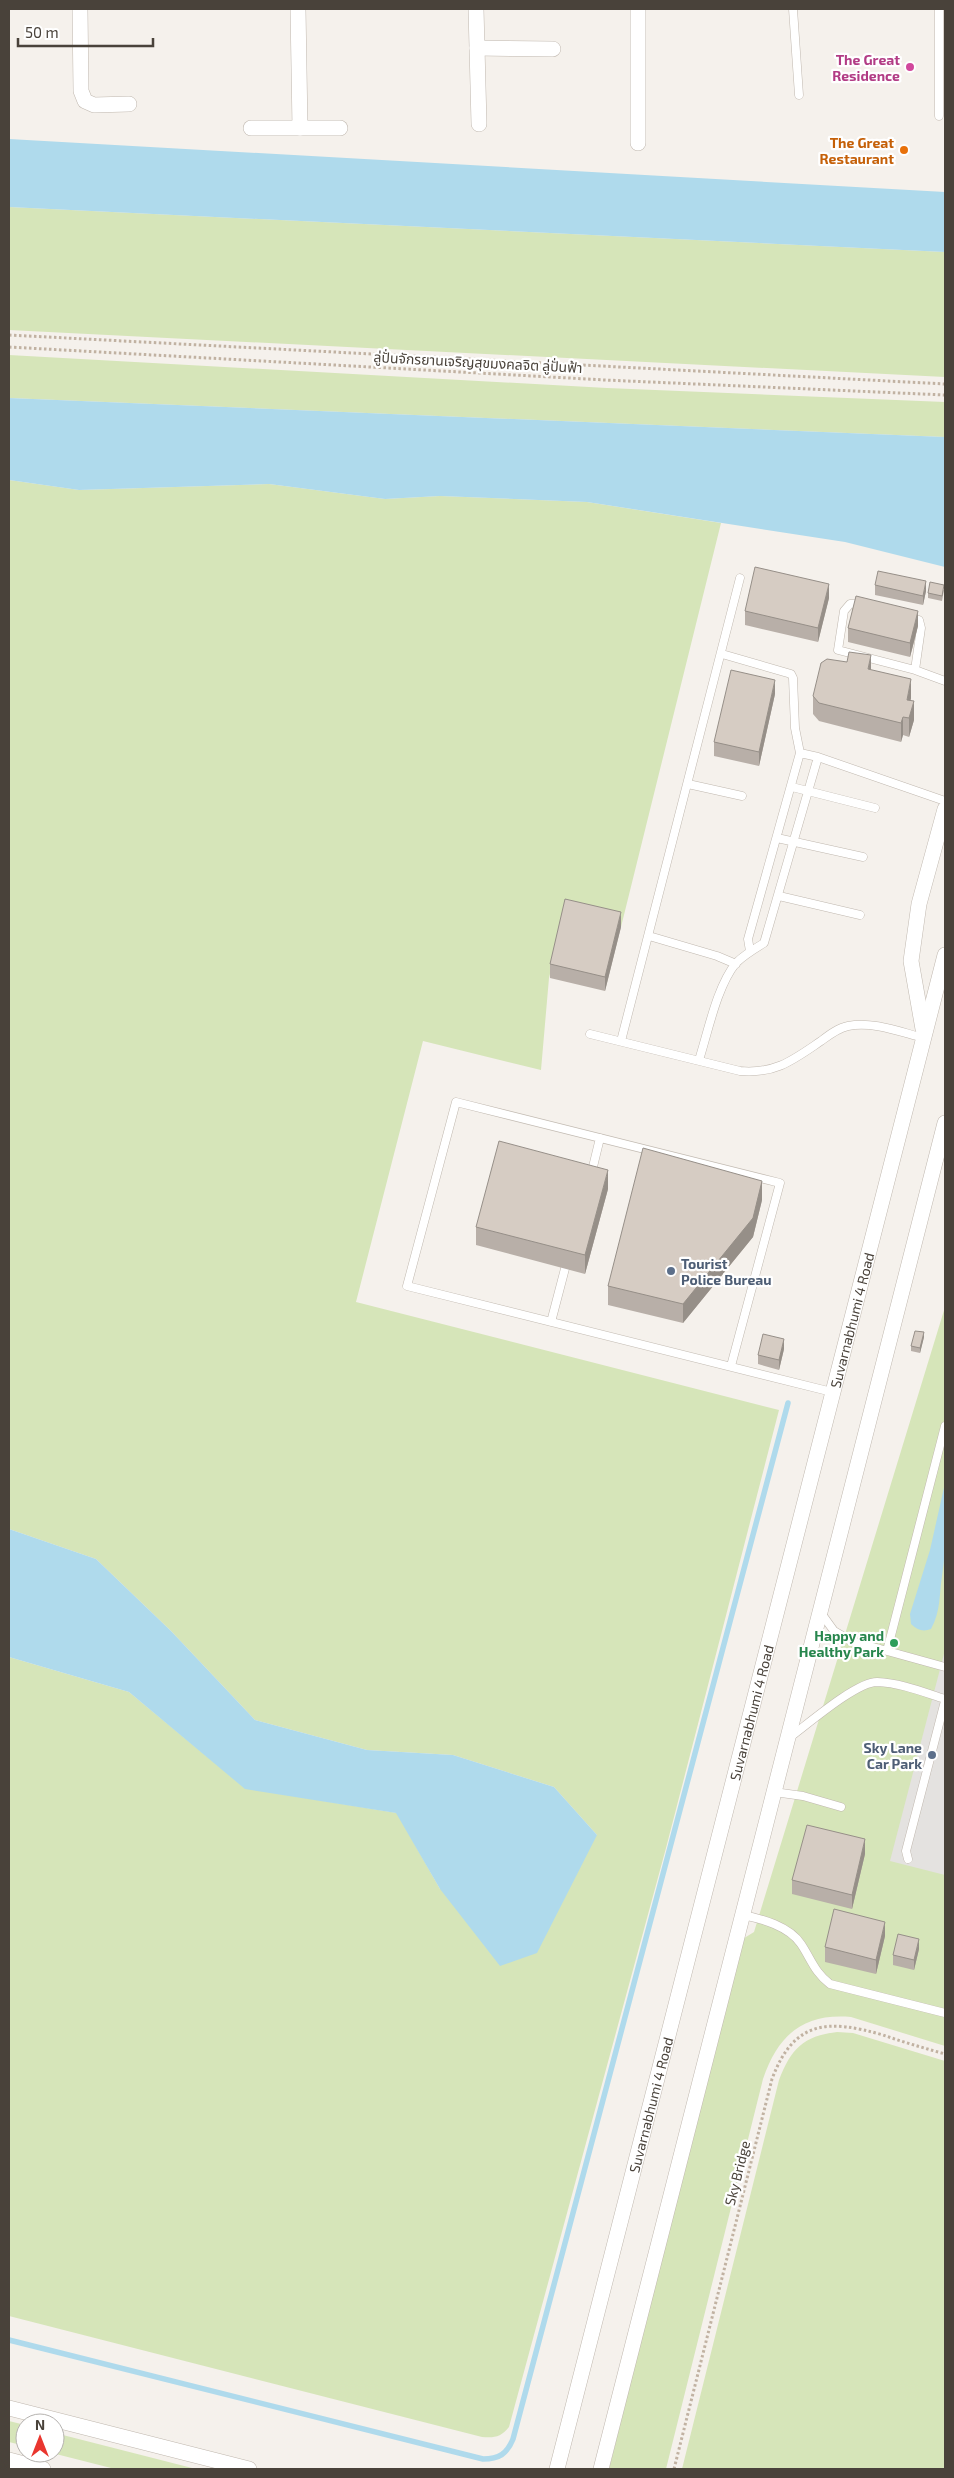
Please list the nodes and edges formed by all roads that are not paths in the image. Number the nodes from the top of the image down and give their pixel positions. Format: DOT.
graph roads {
  1 [pos="80,9"];
  2 [pos="298,9"];
  3 [pos="476,9"];
  4 [pos="638,9"];
  5 [pos="792,9"];
  6 [pos="939,9"];
  7 [pos="477,48"];
  8 [pos="553,49"];
  9 [pos="799,95"];
  10 [pos="129,104"];
  11 [pos="939,116"];
  12 [pos="479,124"];
  13 [pos="251,128"];
  14 [pos="300,128"];
  15 [pos="340,128"];
  16 [pos="638,143"];
  17 [pos="740,578"];
  18 [pos="722,654"];
  19 [pos="915,670"];
  20 [pos="945,681"];
  21 [pos="800,753"];
  22 [pos="818,757"];
  23 [pos="688,784"];
  24 [pos="792,787"];
  25 [pos="809,791"];
  26 [pos="742,796"];
  27 [pos="945,801"];
  28 [pos="874,808"];
  29 [pos="945,809"];
  30 [pos="777,838"];
  31 [pos="794,842"];
  32 [pos="863,857"];
  33 [pos="779,896"];
  34 [pos="860,915"];
  35 [pos="648,936"];
  36 [pos="750,951"];
  37 [pos="945,956"];
  38 [pos="736,964"];
  39 [pos="590,1034"];
  40 [pos="924,1037"];
  41 [pos="621,1041"];
  42 [pos="699,1060"];
  43 [pos="945,1123"];
  44 [pos="600,1138"];
  45 [pos="588,1184"];
  46 [pos="571,1248"];
  47 [pos="551,1322"];
  48 [pos="731,1366"];
  49 [pos="832,1392"];
  50 [pos="945,1426"];
  51 [pos="821,1613"];
  52 [pos="887,1651"];
  53 [pos="945,1667"];
  54 [pos="945,1700"];
  55 [pos="789,1738"];
  56 [pos="774,1792"];
  57 [pos="841,1807"];
  58 [pos="908,1859"];
  59 [pos="743,1915"];
  60 [pos="945,2013"];
  61 [pos="9,2408"];
  62 [pos="9,2460"];
  63 [pos="43,2469"];
  64 [pos="249,2469"];
  65 [pos="558,2469"];
  66 [pos="601,2469"];
  1 -- 10 [label="street"];
  2 -- 14 [label="street"];
  3 -- 7 [label="street"];
  4 -- 16 [label="street"];
  5 -- 9 [label="lane"];
  6 -- 11 [label="lane"];
  7 -- 8 [label="street"];
  7 -- 12 [label="street"];
  13 -- 14 [label="street"];
  14 -- 15 [label="street"];
  17 -- 18 [label="lane"];
  18 -- 21 [label="lane"];
  18 -- 23 [label="lane"];
  19 -- 19 [label="lane"];
  19 -- 20 [label="lane"];
  21 -- 22 [label="lane"];
  21 -- 24 [label="lane"];
  22 -- 25 [label="lane"];
  22 -- 27 [label="lane"];
  23 -- 26 [label="lane"];
  23 -- 35 [label="lane"];
  24 -- 25 [label="lane"];
  24 -- 30 [label="lane"];
  25 -- 28 [label="lane"];
  25 -- 31 [label="lane"];
  29 -- 40 [label="street"];
  30 -- 31 [label="lane"];
  30 -- 36 [label="lane"];
  31 -- 32 [label="lane"];
  31 -- 33 [label="lane"];
  33 -- 34 [label="lane"];
  33 -- 36 [label="lane"];
  35 -- 38 [label="lane"];
  35 -- 41 [label="lane"];
  36 -- 38 [label="lane"];
  37 -- 40 [label="street, Suvarnabhumi 4 Road"];
  38 -- 42 [label="lane"];
  39 -- 41 [label="lane"];
  40 -- 42 [label="lane"];
  40 -- 49 [label="street, Suvarnabhumi 4 Road"];
  41 -- 42 [label="lane"];
  43 -- 51 [label="street"];
  44 -- 45 [label="lane"];
  44 -- 47 [label="lane"];
  44 -- 48 [label="lane"];
  46 -- 47 [label="lane"];
  47 -- 48 [label="lane"];
  48 -- 49 [label="lane"];
  49 -- 65 [label="street, Suvarnabhumi 4 Road"];
  50 -- 52 [label="lane"];
  51 -- 52 [label="lane"];
  51 -- 55 [label="street"];
  52 -- 53 [label="lane"];
  54 -- 55 [label="lane"];
  54 -- 58 [label="lane"];
  55 -- 56 [label="street"];
  56 -- 57 [label="lane"];
  56 -- 59 [label="street"];
  59 -- 60 [label="lane"];
  59 -- 66 [label="street"];
  61 -- 64 [label="street"];
  62 -- 63 [label="street"];
}
